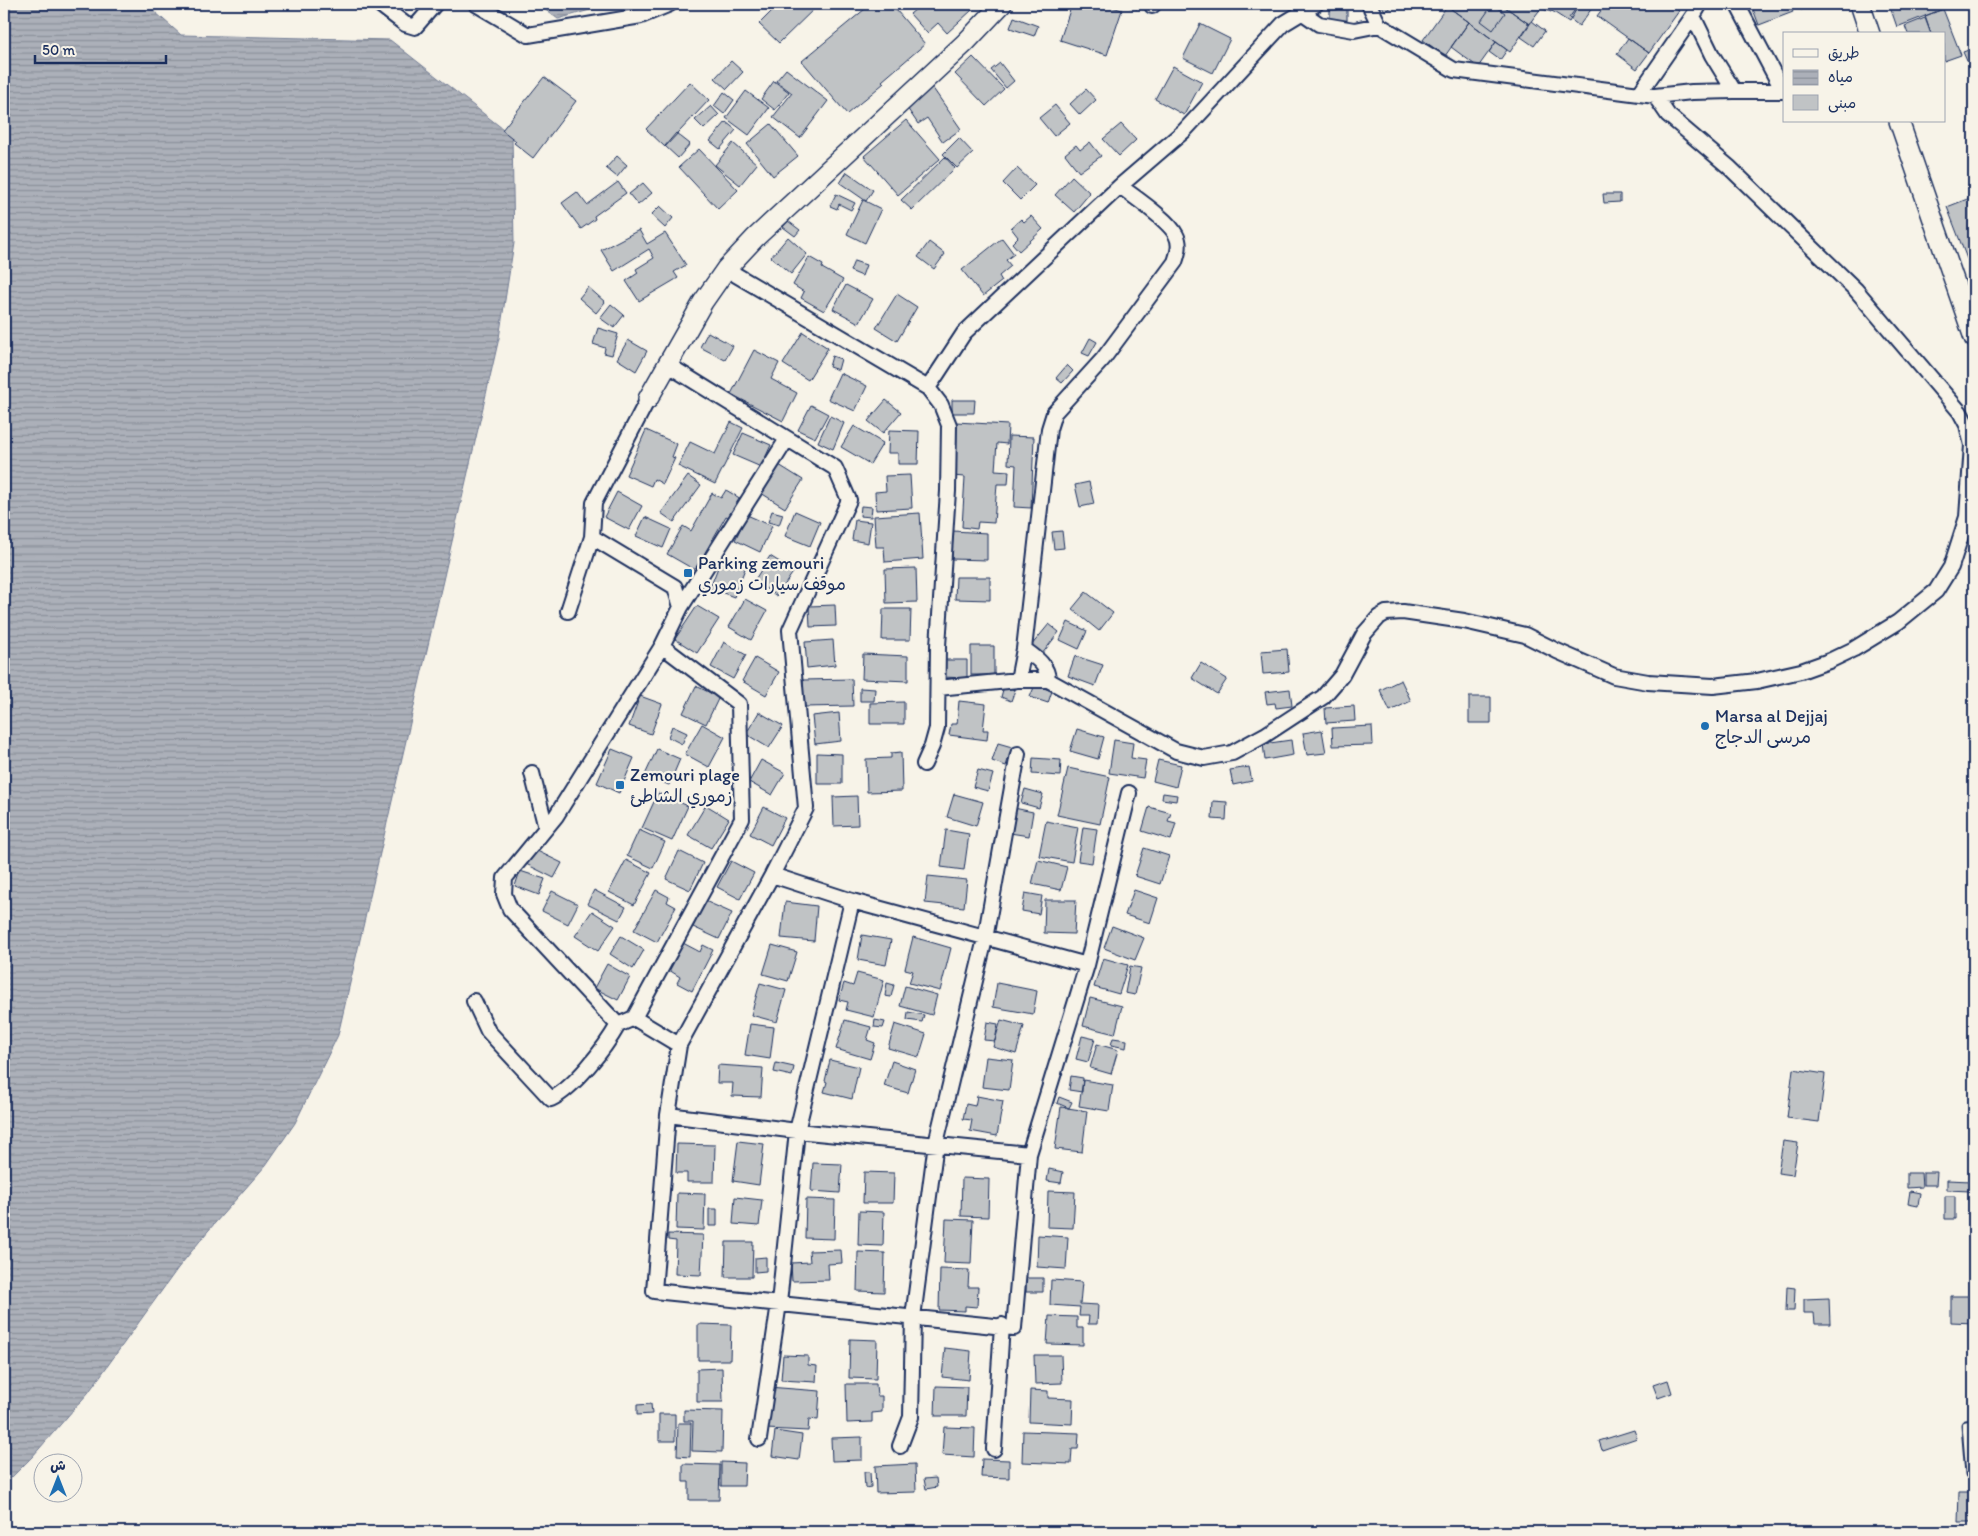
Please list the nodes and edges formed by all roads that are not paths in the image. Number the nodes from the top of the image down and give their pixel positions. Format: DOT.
graph roads {
  1 [pos="379,4"];
  2 [pos="435,4"];
  3 [pos="476,4"];
  4 [pos="670,4"];
  5 [pos="1002,4"];
  6 [pos="1316,4"];
  7 [pos="1369,4"];
  8 [pos="1737,4"];
  9 [pos="1860,4"];
  10 [pos="1697,10"];
  11 [pos="1303,13"];
  12 [pos="1379,24"];
  13 [pos="1869,32"];
  14 [pos="1783,89"];
  15 [pos="1734,91"];
  16 [pos="1783,91"];
  17 [pos="1639,94"];
  18 [pos="1655,96"];
  19 [pos="1899,122"];
  20 [pos="1120,186"];
  21 [pos="726,269"];
  22 [pos="1974,338"];
  23 [pos="668,365"];
  24 [pos="928,388"];
  25 [pos="648,399"];
  26 [pos="787,438"];
  27 [pos="592,537"];
  28 [pos="681,607"];
  29 [pos="568,610"];
  30 [pos="662,646"];
  31 [pos="1024,649"];
  32 [pos="1018,680"];
  33 [pos="1048,680"];
  34 [pos="938,688"];
  35 [pos="1018,754"];
  36 [pos="924,764"];
  37 [pos="532,773"];
  38 [pos="1130,793"];
  39 [pos="546,828"];
  40 [pos="772,875"];
  41 [pos="852,901"];
  42 [pos="985,938"];
  43 [pos="1087,965"];
  44 [pos="474,1001"];
  45 [pos="634,1018"];
  46 [pos="618,1025"];
  47 [pos="680,1045"];
  48 [pos="668,1116"];
  49 [pos="796,1130"];
  50 [pos="936,1143"];
  51 [pos="1029,1154"];
  52 [pos="779,1303"];
  53 [pos="913,1317"];
  54 [pos="1002,1325"];
  55 [pos="1974,1424"];
  56 [pos="759,1439"];
  57 [pos="900,1446"];
  58 [pos="994,1449"];
  59 [pos="1974,1474"];
  1 -- 2 [label="street"];
  3 -- 4 [label="street"];
  5 -- 21 [label="main road"];
  6 -- 11 [label="street"];
  7 -- 12 [label="street"];
  8 -- 14 [label="street"];
  9 -- 13 [label="main road"];
  10 -- 15 [label="street"];
  10 -- 17 [label="street"];
  11 -- 12 [label="street"];
  11 -- 20 [label="street"];
  12 -- 17 [label="street"];
  15 -- 16 [label="street"];
  15 -- 18 [label="street"];
  17 -- 18 [label="street"];
  18 -- 33 [label="street"];
  19 -- 22 [label="main road"];
  20 -- 24 [label="street"];
  20 -- 31 [label="street"];
  21 -- 23 [label="main road"];
  21 -- 24 [label="street"];
  23 -- 25 [label="main road"];
  23 -- 26 [label="street"];
  24 -- 34 [label="street"];
  25 -- 27 [label="street"];
  26 -- 28 [label="street"];
  26 -- 40 [label="street"];
  27 -- 28 [label="street"];
  27 -- 29 [label="street"];
  28 -- 30 [label="street"];
  30 -- 39 [label="street"];
  30 -- 45 [label="street"];
  31 -- 32 [label="street"];
  31 -- 33 [label="street"];
  32 -- 33 [label="street"];
  32 -- 34 [label="street"];
  34 -- 36 [label="street"];
  35 -- 42 [label="street"];
  37 -- 39 [label="street"];
  38 -- 43 [label="street"];
  39 -- 46 [label="street"];
  40 -- 41 [label="street"];
  40 -- 47 [label="street"];
  41 -- 42 [label="street"];
  41 -- 49 [label="street"];
  42 -- 43 [label="street"];
  42 -- 50 [label="street"];
  43 -- 51 [label="street"];
  44 -- 46 [label="street"];
  45 -- 46 [label="street"];
  45 -- 47 [label="street"];
  47 -- 48 [label="street"];
  48 -- 49 [label="street"];
  48 -- 52 [label="street"];
  49 -- 50 [label="street"];
  49 -- 52 [label="street"];
  50 -- 51 [label="street"];
  50 -- 53 [label="street"];
  51 -- 54 [label="street"];
  52 -- 53 [label="street"];
  52 -- 56 [label="street"];
  53 -- 54 [label="street"];
  53 -- 57 [label="street"];
  54 -- 58 [label="street"];
  55 -- 59 [label="lane"];
}
